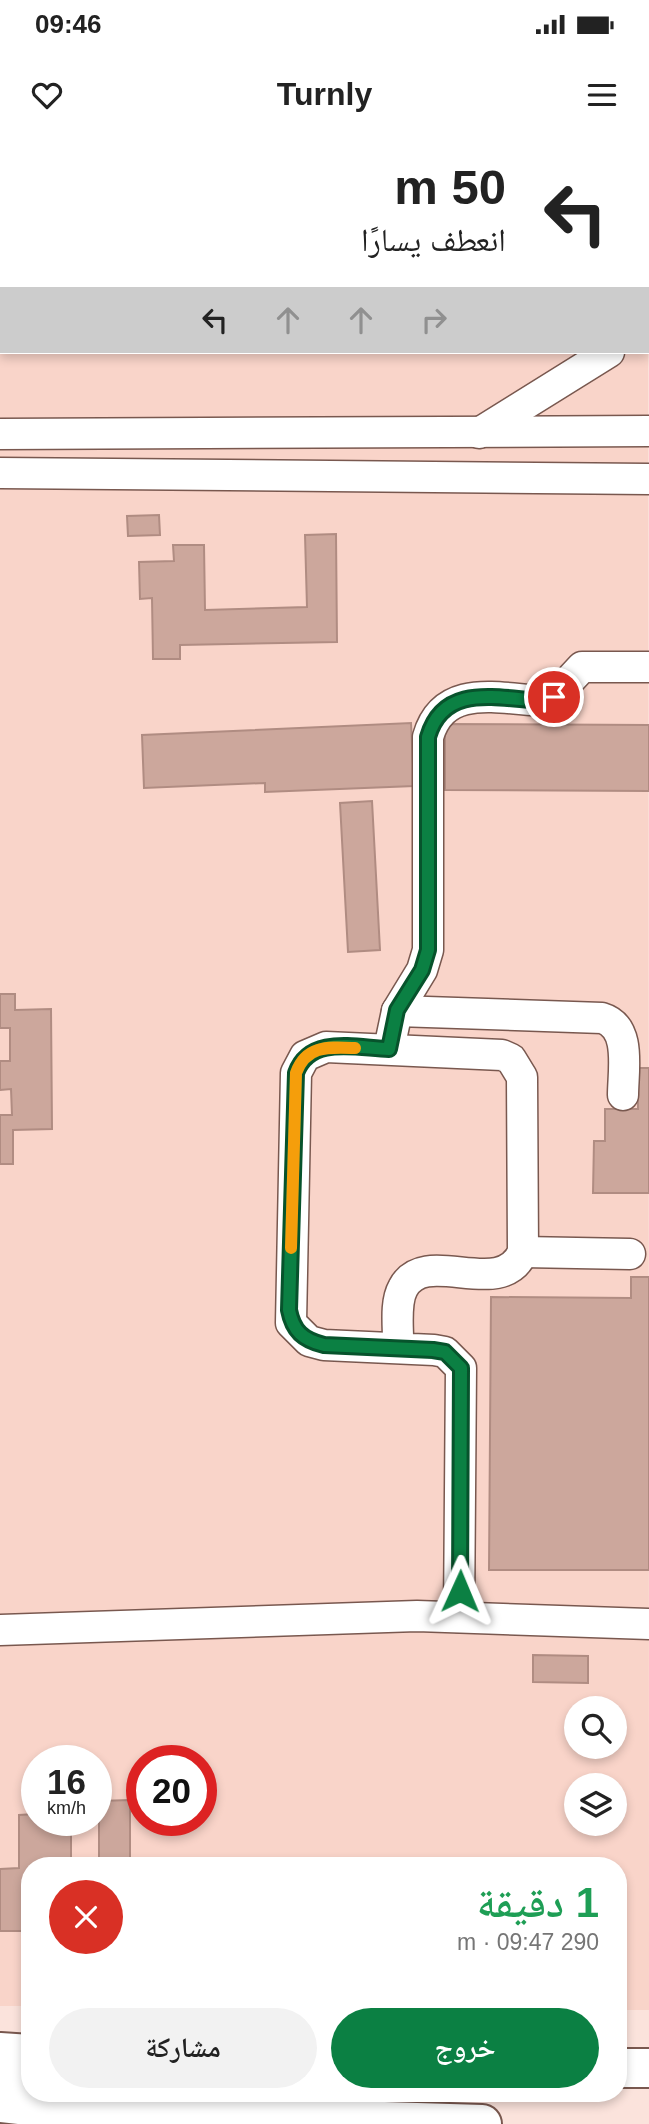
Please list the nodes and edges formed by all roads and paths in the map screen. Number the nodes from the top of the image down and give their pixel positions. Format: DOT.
graph roads {
  1 [pos="606,354"];
  2 [pos="649,431"];
  3 [pos="479,433"];
  4 [pos="0,434"];
  5 [pos="0,473"];
  6 [pos="649,479"];
  7 [pos="649,667"];
  8 [pos="397,1010"];
  9 [pos="389,1049"];
  10 [pos="623,1095"];
  11 [pos="523,1252"];
  12 [pos="630,1254"];
  13 [pos="398,1348"];
  14 [pos="459,1617"];
  15 [pos="649,1624"];
  16 [pos="0,1630"];
  17 [pos="0,2052"];
  18 [pos="21,2053"];
  19 [pos="21,2075"];
  20 [pos="0,2082"];
  21 [pos="0,2103"];
  22 [pos="482,2124"];
  1 -- 3 [label="lane"];
  2 -- 3 [label="lane"];
  3 -- 4 [label="lane"];
  5 -- 6 [label="lane"];
  7 -- 8 [label="lane"];
  8 -- 9 [label="lane"];
  8 -- 10 [label="lane"];
  9 -- 11 [label="lane"];
  9 -- 13 [label="lane"];
  11 -- 12 [label="lane"];
  11 -- 13 [label="lane"];
  13 -- 14 [label="lane"];
  14 -- 15 [label="lane"];
  14 -- 16 [label="lane"];
  17 -- 18 [label="main road"];
  19 -- 20 [label="main road"];
  21 -- 22 [label="main road"];
}
